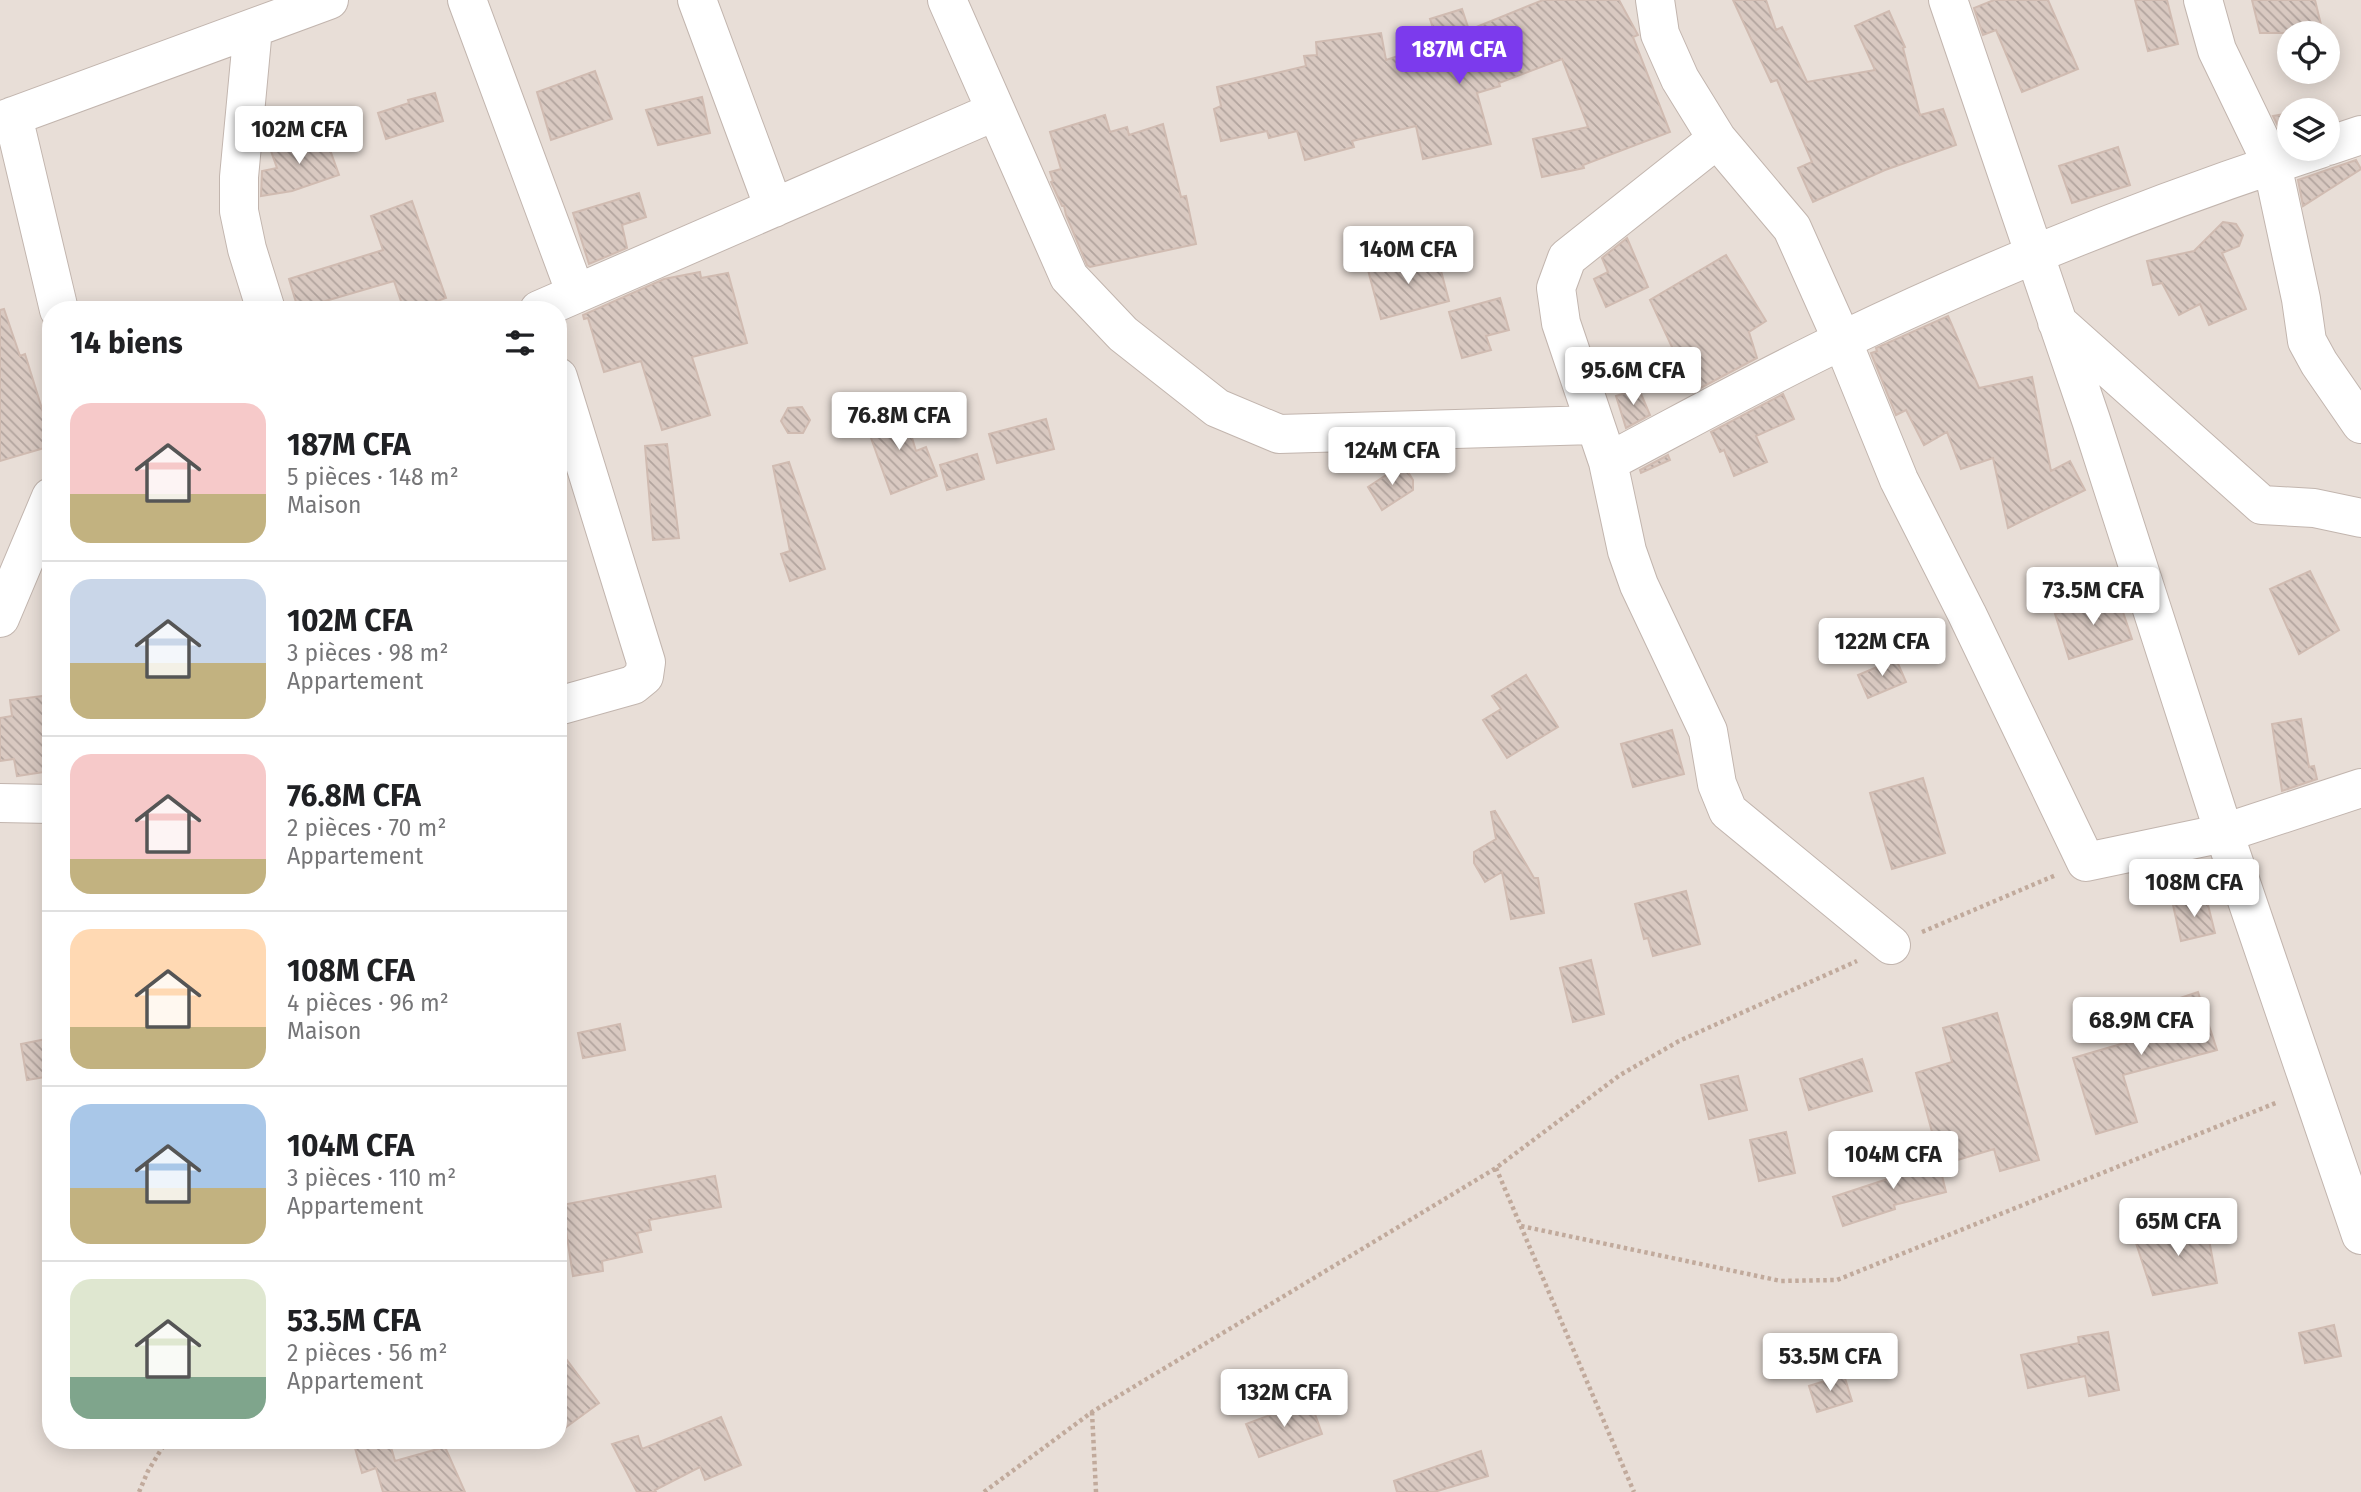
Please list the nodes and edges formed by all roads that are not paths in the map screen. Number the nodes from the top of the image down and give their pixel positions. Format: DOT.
graph roads {
  1 [pos="330,0"];
  2 [pos="467,0"];
  3 [pos="697,0"];
  4 [pos="947,0"];
  5 [pos="1655,0"];
  6 [pos="1948,0"];
  7 [pos="2203,0"];
  8 [pos="253,28"];
  9 [pos="996,111"];
  10 [pos="7,118"];
  11 [pos="2361,135"];
  12 [pos="1717,139"];
  13 [pos="2340,142"];
  14 [pos="2282,161"];
  15 [pos="2272,164"];
  16 [pos="774,208"];
  17 [pos="2032,254"];
  18 [pos="576,293"];
  19 [pos="57,301"];
  20 [pos="263,301"];
  21 [pos="559,301"];
  22 [pos="2056,321"];
  23 [pos="1842,340"];
  24 [pos="567,406"];
  25 [pos="2361,424"];
  26 [pos="1595,425"];
  27 [pos="1608,462"];
  28 [pos="42,518"];
  29 [pos="2361,518"];
  30 [pos="0,618"];
  31 [pos="567,703"];
  32 [pos="2361,788"];
  33 [pos="0,803"];
  34 [pos="42,804"];
  35 [pos="2224,833"];
  36 [pos="1891,945"];
  37 [pos="2361,1235"];
  1 -- 8 [label="street"];
  2 -- 18 [label="street"];
  3 -- 16 [label="street"];
  4 -- 9 [label="street"];
  5 -- 12 [label="street"];
  6 -- 17 [label="street"];
  7 -- 15 [label="street"];
  8 -- 10 [label="street"];
  8 -- 20 [label="street"];
  9 -- 16 [label="street"];
  9 -- 26 [label="street"];
  10 -- 19 [label="street"];
  11 -- 13 [label="street"];
  12 -- 23 [label="street"];
  12 -- 26 [label="street"];
  14 -- 15 [label="street"];
  15 -- 17 [label="street"];
  15 -- 25 [label="street"];
  16 -- 18 [label="street"];
  17 -- 22 [label="street"];
  17 -- 23 [label="street"];
  18 -- 21 [label="street"];
  22 -- 29 [label="street"];
  22 -- 35 [label="street"];
  23 -- 27 [label="street"];
  23 -- 35 [label="street"];
  24 -- 31 [label="street"];
  26 -- 27 [label="street"];
  27 -- 36 [label="street"];
  28 -- 30 [label="street"];
  32 -- 35 [label="street"];
  33 -- 34 [label="street"];
  35 -- 37 [label="street"];
}
